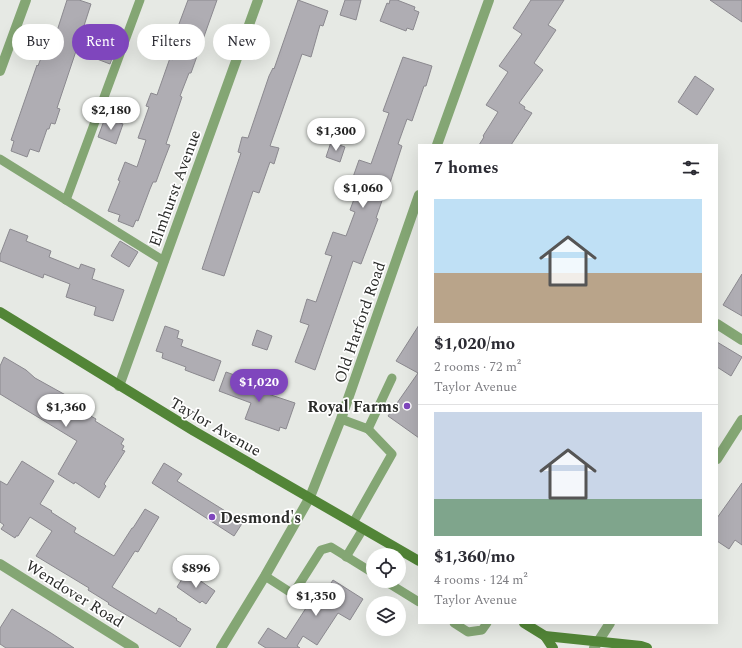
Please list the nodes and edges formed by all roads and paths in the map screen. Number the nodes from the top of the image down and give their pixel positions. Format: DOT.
graph roads {
  1 [pos="26,0"];
  2 [pos="140,0"];
  3 [pos="258,0"];
  4 [pos="488,0"];
  5 [pos="0,71"];
  6 [pos="438,144"];
  7 [pos="0,159"];
  8 [pos="418,198"];
  9 [pos="66,200"];
  10 [pos="164,261"];
  11 [pos="0,312"];
  12 [pos="718,325"];
  13 [pos="742,340"];
  14 [pos="392,378"];
  15 [pos="119,386"];
  16 [pos="341,419"];
  17 [pos="742,420"];
  18 [pos="368,429"];
  19 [pos="718,457"];
  20 [pos="310,497"];
  21 [pos="353,523"];
  22 [pos="363,529"];
  23 [pos="346,557"];
  24 [pos="418,560"];
  25 [pos="0,564"];
  26 [pos="366,569"];
  27 [pos="265,576"];
  28 [pos="396,588"];
  29 [pos="418,601"];
  30 [pos="456,624"];
  31 [pos="486,624"];
  32 [pos="526,624"];
  33 [pos="609,624"];
  34 [pos="545,636"];
  35 [pos="596,645"];
  36 [pos="134,648"];
  37 [pos="221,648"];
  38 [pos="553,648"];
  39 [pos="647,648"];
  1 -- 5 [label="street"];
  2 -- 9 [label="lane"];
  3 -- 10 [label="street, Elmhurst Avenue"];
  4 -- 6 [label="street"];
  7 -- 9 [label="lane"];
  8 -- 16 [label="street, Old Harford Road"];
  9 -- 10 [label="lane"];
  10 -- 15 [label="street, Elmhurst Avenue"];
  11 -- 15 [label="main road, Taylor Avenue"];
  12 -- 13 [label="street"];
  14 -- 18 [label="lane"];
  15 -- 20 [label="main road, Taylor Avenue"];
  16 -- 18 [label="lane"];
  16 -- 20 [label="street, Old Harford Road"];
  17 -- 19 [label="street"];
  18 -- 21 [label="lane"];
  20 -- 21 [label="main road, Taylor Avenue"];
  20 -- 27 [label="street, Old Harford Road"];
  21 -- 22 [label="main road, Taylor Avenue"];
  22 -- 23 [label="lane"];
  22 -- 24 [label="main road, Taylor Avenue"];
  23 -- 26 [label="lane"];
  23 -- 27 [label="lane"];
  25 -- 36 [label="street, Wendover Road"];
  27 -- 37 [label="street, Old Harford Road"];
  28 -- 29 [label="lane"];
  30 -- 31 [label="lane"];
  32 -- 34 [label="main road"];
  33 -- 35 [label="street"];
  34 -- 35 [label="main road"];
  34 -- 38 [label="main road"];
  35 -- 39 [label="main road"];
}
